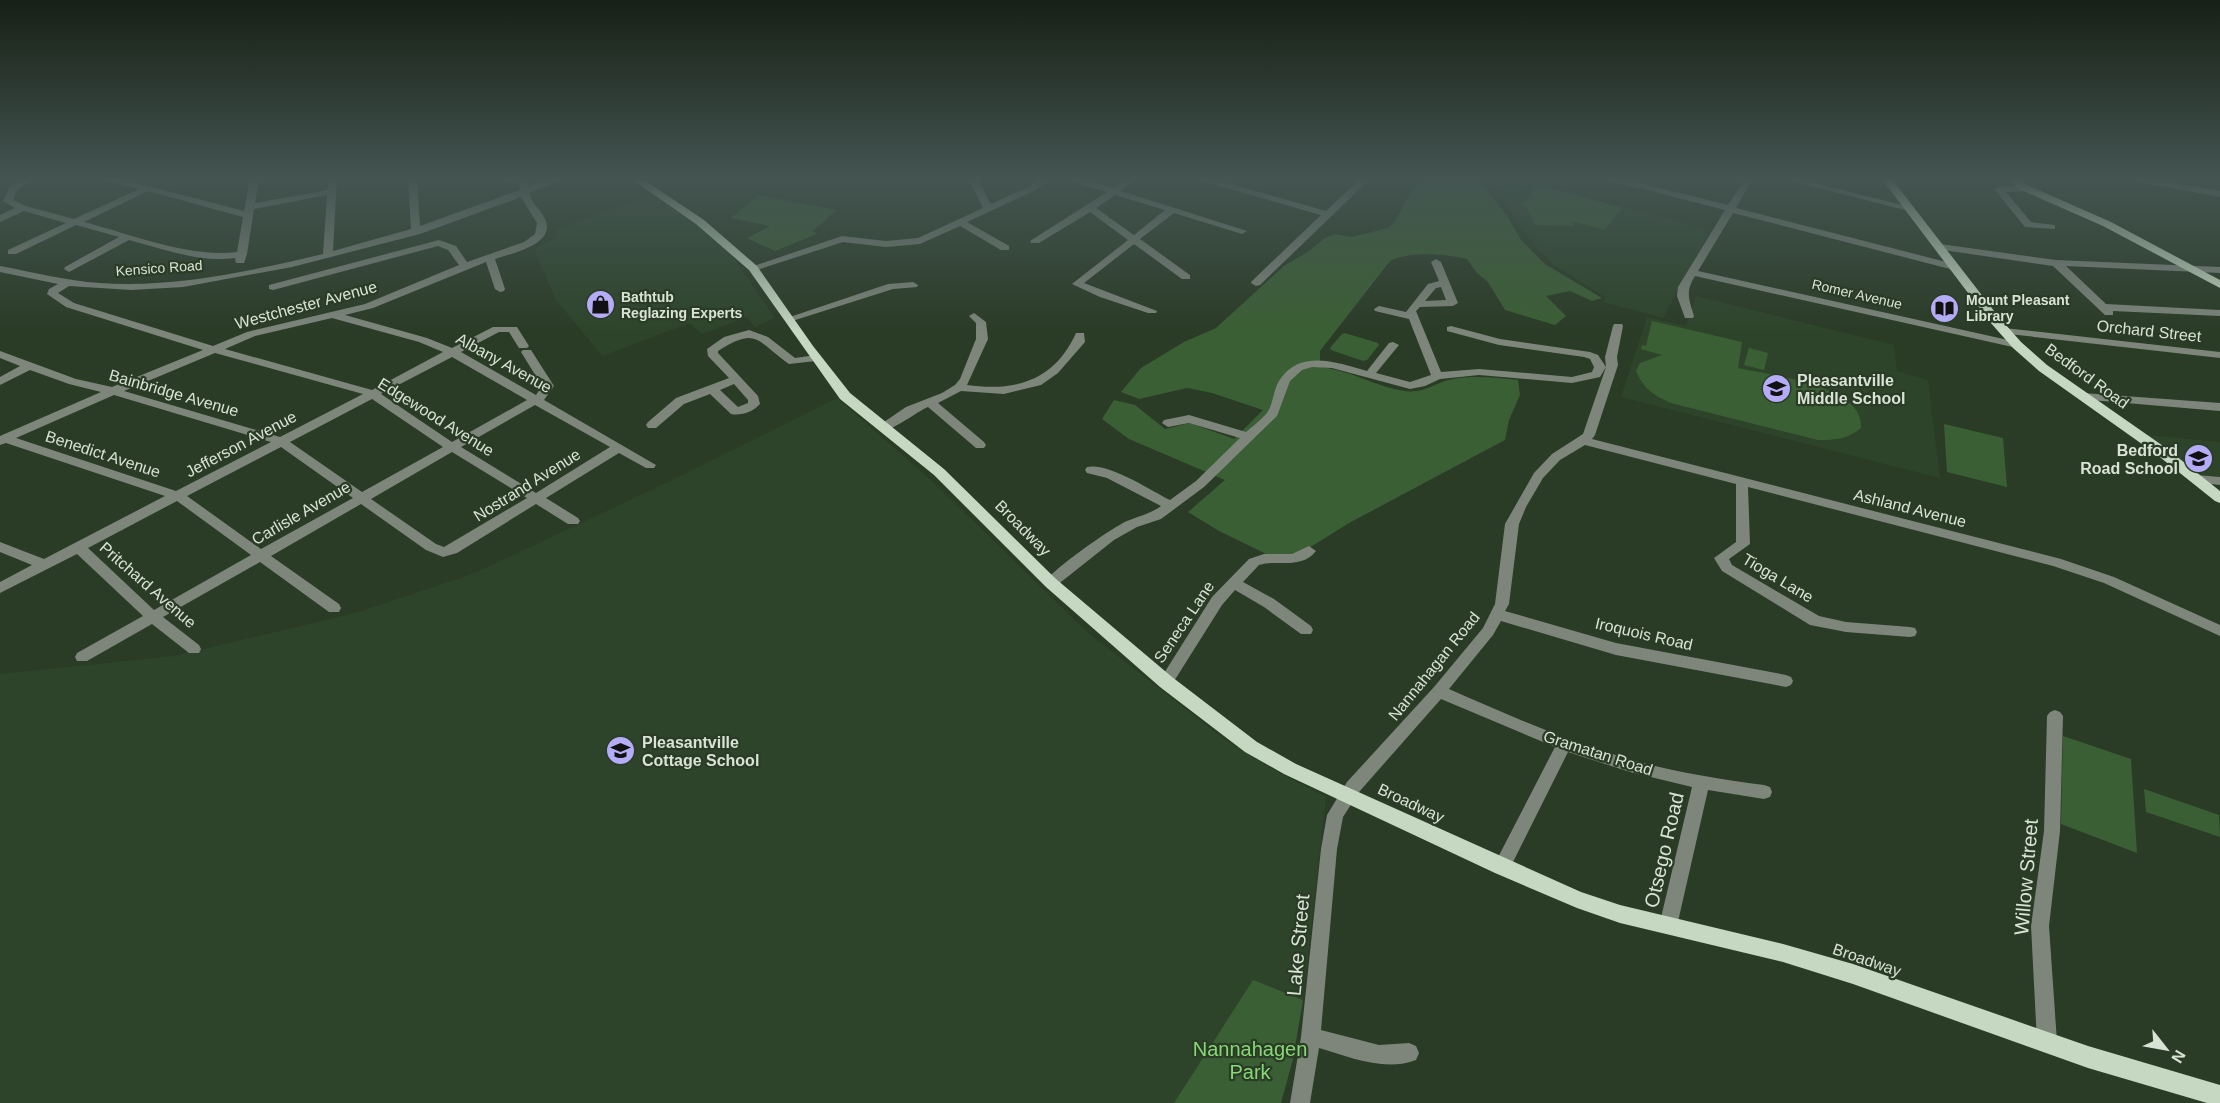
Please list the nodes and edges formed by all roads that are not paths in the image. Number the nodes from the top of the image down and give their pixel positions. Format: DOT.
graph roads {
  1 [pos="60,229"];
  2 [pos="106,229"];
  3 [pos="245,229"];
  4 [pos="329,229"];
  5 [pos="414,229"];
  6 [pos="543,229"];
  7 [pos="708,229"];
  8 [pos="945,229"];
  9 [pos="971,229"];
  10 [pos="1054,229"];
  11 [pos="1120,229"];
  12 [pos="1147,229"];
  13 [pos="1237,229"];
  14 [pos="1311,229"];
  15 [pos="1718,229"];
  16 [pos="1810,229"];
  17 [pos="1926,229"];
  18 [pos="2118,229"];
  19 [pos="1242,231"];
  20 [pos="128,236"];
  21 [pos="1134,240"];
  22 [pos="1035,241"];
  23 [pos="1940,247"];
  24 [pos="1005,248"];
  25 [pos="12,252"];
  26 [pos="242,254"];
  27 [pos="328,254"];
  28 [pos="489,257"];
  29 [pos="1436,262"];
  30 [pos="0,263"];
  31 [pos="2056,263"];
  32 [pos="465,266"];
  33 [pos="1954,267"];
  34 [pos="753,268"];
  35 [pos="0,269"];
  36 [pos="69,269"];
  37 [pos="2188,269"];
  38 [pos="2220,270"];
  39 [pos="238,272"];
  40 [pos="1691,272"];
  41 [pos="1186,277"];
  42 [pos="68,282"];
  43 [pos="1256,283"];
  44 [pos="1445,283"];
  45 [pos="914,285"];
  46 [pos="2220,285"];
  47 [pos="273,287"];
  48 [pos="500,289"];
  49 [pos="1418,304"];
  50 [pos="2103,307"];
  51 [pos="1379,309"];
  52 [pos="1152,311"];
  53 [pos="2220,313"];
  54 [pos="331,314"];
  55 [pos="974,316"];
  56 [pos="1413,316"];
  57 [pos="1689,316"];
  58 [pos="2111,316"];
  59 [pos="789,319"];
  60 [pos="1618,326"];
  61 [pos="1451,329"];
  62 [pos="2004,331"];
  63 [pos="1080,335"];
  64 [pos="1393,345"];
  65 [pos="2017,345"];
  66 [pos="213,349"];
  67 [pos="452,352"];
  68 [pos="0,354"];
  69 [pos="2220,355"];
  70 [pos="816,358"];
  71 [pos="28,366"];
  72 [pos="1369,375"];
  73 [pos="1437,376"];
  74 [pos="735,380"];
  75 [pos="0,382"];
  76 [pos="959,387"];
  77 [pos="712,389"];
  78 [pos="113,391"];
  79 [pos="373,394"];
  80 [pos="2083,397"];
  81 [pos="537,399"];
  82 [pos="930,403"];
  83 [pos="2220,407"];
  84 [pos="1168,423"];
  85 [pos="652,425"];
  86 [pos="885,427"];
  87 [pos="1250,437"];
  88 [pos="3,440"];
  89 [pos="281,441"];
  90 [pos="1583,441"];
  91 [pos="980,445"];
  92 [pos="452,447"];
  93 [pos="618,448"];
  94 [pos="650,465"];
  95 [pos="1090,470"];
  96 [pos="2196,479"];
  97 [pos="2220,481"];
  98 [pos="1742,482"];
  99 [pos="178,496"];
  100 [pos="363,497"];
  101 [pos="537,498"];
  102 [pos="2220,498"];
  103 [pos="1172,506"];
  104 [pos="573,521"];
  105 [pos="0,547"];
  106 [pos="78,548"];
  107 [pos="452,550"];
  108 [pos="1309,551"];
  109 [pos="262,555"];
  110 [pos="45,565"];
  111 [pos="1051,583"];
  112 [pos="1233,583"];
  113 [pos="0,588"];
  114 [pos="334,608"];
  115 [pos="1496,614"];
  116 [pos="153,617"];
  117 [pos="1306,630"];
  118 [pos="2220,631"];
  119 [pos="1910,632"];
  120 [pos="194,649"];
  121 [pos="82,657"];
  122 [pos="1786,681"];
  123 [pos="1166,682"];
  124 [pos="1439,691"];
  125 [pos="2055,716"];
  126 [pos="1564,744"];
  127 [pos="1701,783"];
  128 [pos="1764,792"];
  129 [pos="1347,795"];
  130 [pos="1502,867"];
  131 [pos="1668,926"];
  132 [pos="1311,1036"];
  133 [pos="2047,1042"];
  134 [pos="1409,1053"];
  135 [pos="2220,1096"];
  136 [pos="1300,1103"];
  1 -- 25 [label="street"];
  2 -- 20 [label="street"];
  3 -- 26 [label="street"];
  4 -- 27 [label="street"];
  5 -- 27 [label="street, Kensico Road"];
  6 -- 28 [label="street, Westchester Avenue"];
  7 -- 34 [label="main road, Broadway"];
  8 -- 34 [label="street"];
  9 -- 24 [label="street"];
  10 -- 22 [label="street"];
  11 -- 21 [label="street"];
  12 -- 21 [label="street"];
  13 -- 19 [label="street"];
  14 -- 43 [label="street"];
  15 -- 40 [label="street"];
  16 -- 33 [label="street"];
  17 -- 23 [label="main road, Bedford Road"];
  18 -- 37 [label="main road"];
  20 -- 26 [label="street"];
  20 -- 36 [label="street"];
  21 -- 41 [label="street"];
  21 -- 52 [label="street"];
  23 -- 31 [label="street"];
  23 -- 33 [label="main road, Bedford Road"];
  26 -- 39 [label="street"];
  27 -- 39 [label="street, Kensico Road"];
  28 -- 32 [label="street, Westchester Avenue"];
  28 -- 48 [label="street"];
  29 -- 44 [label="street"];
  30 -- 39 [label="street, Kensico Road"];
  31 -- 37 [label="street"];
  31 -- 50 [label="street"];
  32 -- 47 [label="street"];
  32 -- 54 [label="street, Westchester Avenue"];
  33 -- 62 [label="main road, Bedford Road"];
  34 -- 59 [label="main road, Broadway"];
  35 -- 42 [label="street, Kensico Road"];
  37 -- 38 [label="street"];
  37 -- 46 [label="main road"];
  39 -- 42 [label="street, Kensico Road"];
  40 -- 57 [label="street"];
  40 -- 65 [label="street, Romer Avenue"];
  42 -- 66 [label="street, Edgewood Avenue"];
  44 -- 49 [label="street"];
  44 -- 49 [label="street"];
  45 -- 59 [label="street"];
  49 -- 56 [label="street"];
  50 -- 53 [label="street"];
  50 -- 58 [label="street"];
  51 -- 56 [label="street"];
  54 -- 66 [label="street, Westchester Avenue"];
  54 -- 67 [label="street, Albany Avenue"];
  55 -- 76 [label="street"];
  56 -- 73 [label="street"];
  59 -- 70 [label="main road, Broadway"];
  60 -- 90 [label="street"];
  61 -- 73 [label="street"];
  62 -- 65 [label="main road, Bedford Road"];
  62 -- 69 [label="street, Orchard Street"];
  63 -- 76 [label="street"];
  64 -- 72 [label="street"];
  65 -- 80 [label="main road, Bedford Road"];
  66 -- 78 [label="street, Westchester Avenue"];
  66 -- 79 [label="street, Edgewood Avenue"];
  67 -- 79 [label="street, Jefferson Avenue"];
  67 -- 81 [label="street, Albany Avenue"];
  67 -- 81 [label="street, Jefferson Avenue"];
  68 -- 71 [label="street, Bainbridge Avenue"];
  70 -- 74 [label="street"];
  70 -- 86 [label="main road, Broadway"];
  71 -- 75 [label="street"];
  71 -- 78 [label="street, Bainbridge Avenue"];
  72 -- 73 [label="street"];
  72 -- 87 [label="street"];
  74 -- 77 [label="street"];
  74 -- 77 [label="street"];
  76 -- 82 [label="street"];
  77 -- 85 [label="street"];
  78 -- 88 [label="street, Westchester Avenue"];
  78 -- 89 [label="street, Bainbridge Avenue"];
  79 -- 89 [label="street, Jefferson Avenue"];
  79 -- 92 [label="street, Edgewood Avenue"];
  80 -- 83 [label="street"];
  80 -- 96 [label="main road, Bedford Road"];
  81 -- 92 [label="street, Carlisle Avenue"];
  81 -- 93 [label="street, Albany Avenue"];
  82 -- 86 [label="street"];
  82 -- 91 [label="street"];
  84 -- 87 [label="street"];
  86 -- 111 [label="main road, Broadway"];
  87 -- 103 [label="street"];
  88 -- 99 [label="street, Benedict Avenue"];
  89 -- 99 [label="street, Jefferson Avenue"];
  89 -- 100 [label="street, Bainbridge Avenue"];
  90 -- 98 [label="street, Ashland Avenue"];
  90 -- 115 [label="street, Nannahagan Road"];
  92 -- 100 [label="street, Carlisle Avenue"];
  92 -- 101 [label="street, Edgewood Avenue"];
  93 -- 94 [label="street, Albany Avenue"];
  93 -- 101 [label="street, Nostrand Avenue"];
  95 -- 103 [label="street"];
  96 -- 97 [label="street"];
  96 -- 102 [label="main road, Bedford Road"];
  98 -- 118 [label="street, Ashland Avenue"];
  98 -- 119 [label="street, Tioga Lane"];
  99 -- 106 [label="street, Jefferson Avenue"];
  99 -- 109 [label="street, Benedict Avenue"];
  100 -- 107 [label="street, Bainbridge Avenue"];
  100 -- 109 [label="street, Carlisle Avenue"];
  101 -- 104 [label="street, Edgewood Avenue"];
  101 -- 107 [label="street, Nostrand Avenue"];
  103 -- 111 [label="street"];
  105 -- 110 [label="street"];
  106 -- 110 [label="street, Jefferson Avenue"];
  106 -- 116 [label="street, Pritchard Avenue"];
  108 -- 112 [label="street, Seneca Lane"];
  109 -- 114 [label="street, Benedict Avenue"];
  109 -- 116 [label="street, Carlisle Avenue"];
  110 -- 113 [label="street, Jefferson Avenue"];
  111 -- 123 [label="main road, Broadway"];
  112 -- 117 [label="street, Seneca Lane"];
  112 -- 123 [label="street, Seneca Lane"];
  115 -- 122 [label="street, Iroquois Road"];
  115 -- 124 [label="street, Nannahagan Road"];
  116 -- 120 [label="street, Pritchard Avenue"];
  116 -- 121 [label="street, Carlisle Avenue"];
  123 -- 129 [label="main road, Broadway"];
  124 -- 126 [label="street, Gramatan Road"];
  124 -- 129 [label="street, Nannahagan Road"];
  125 -- 133 [label="street, Willow Street"];
  126 -- 127 [label="street, Gramatan Road"];
  126 -- 130 [label="street"];
  127 -- 128 [label="street, Gramatan Road"];
  127 -- 131 [label="street, Otsego Road"];
  129 -- 130 [label="main road, Broadway"];
  129 -- 132 [label="street, Lake Street"];
  130 -- 131 [label="main road, Broadway"];
  131 -- 133 [label="main road, Broadway"];
  132 -- 134 [label="street"];
  132 -- 136 [label="street, Lake Street"];
  133 -- 135 [label="main road, Broadway"];
}
